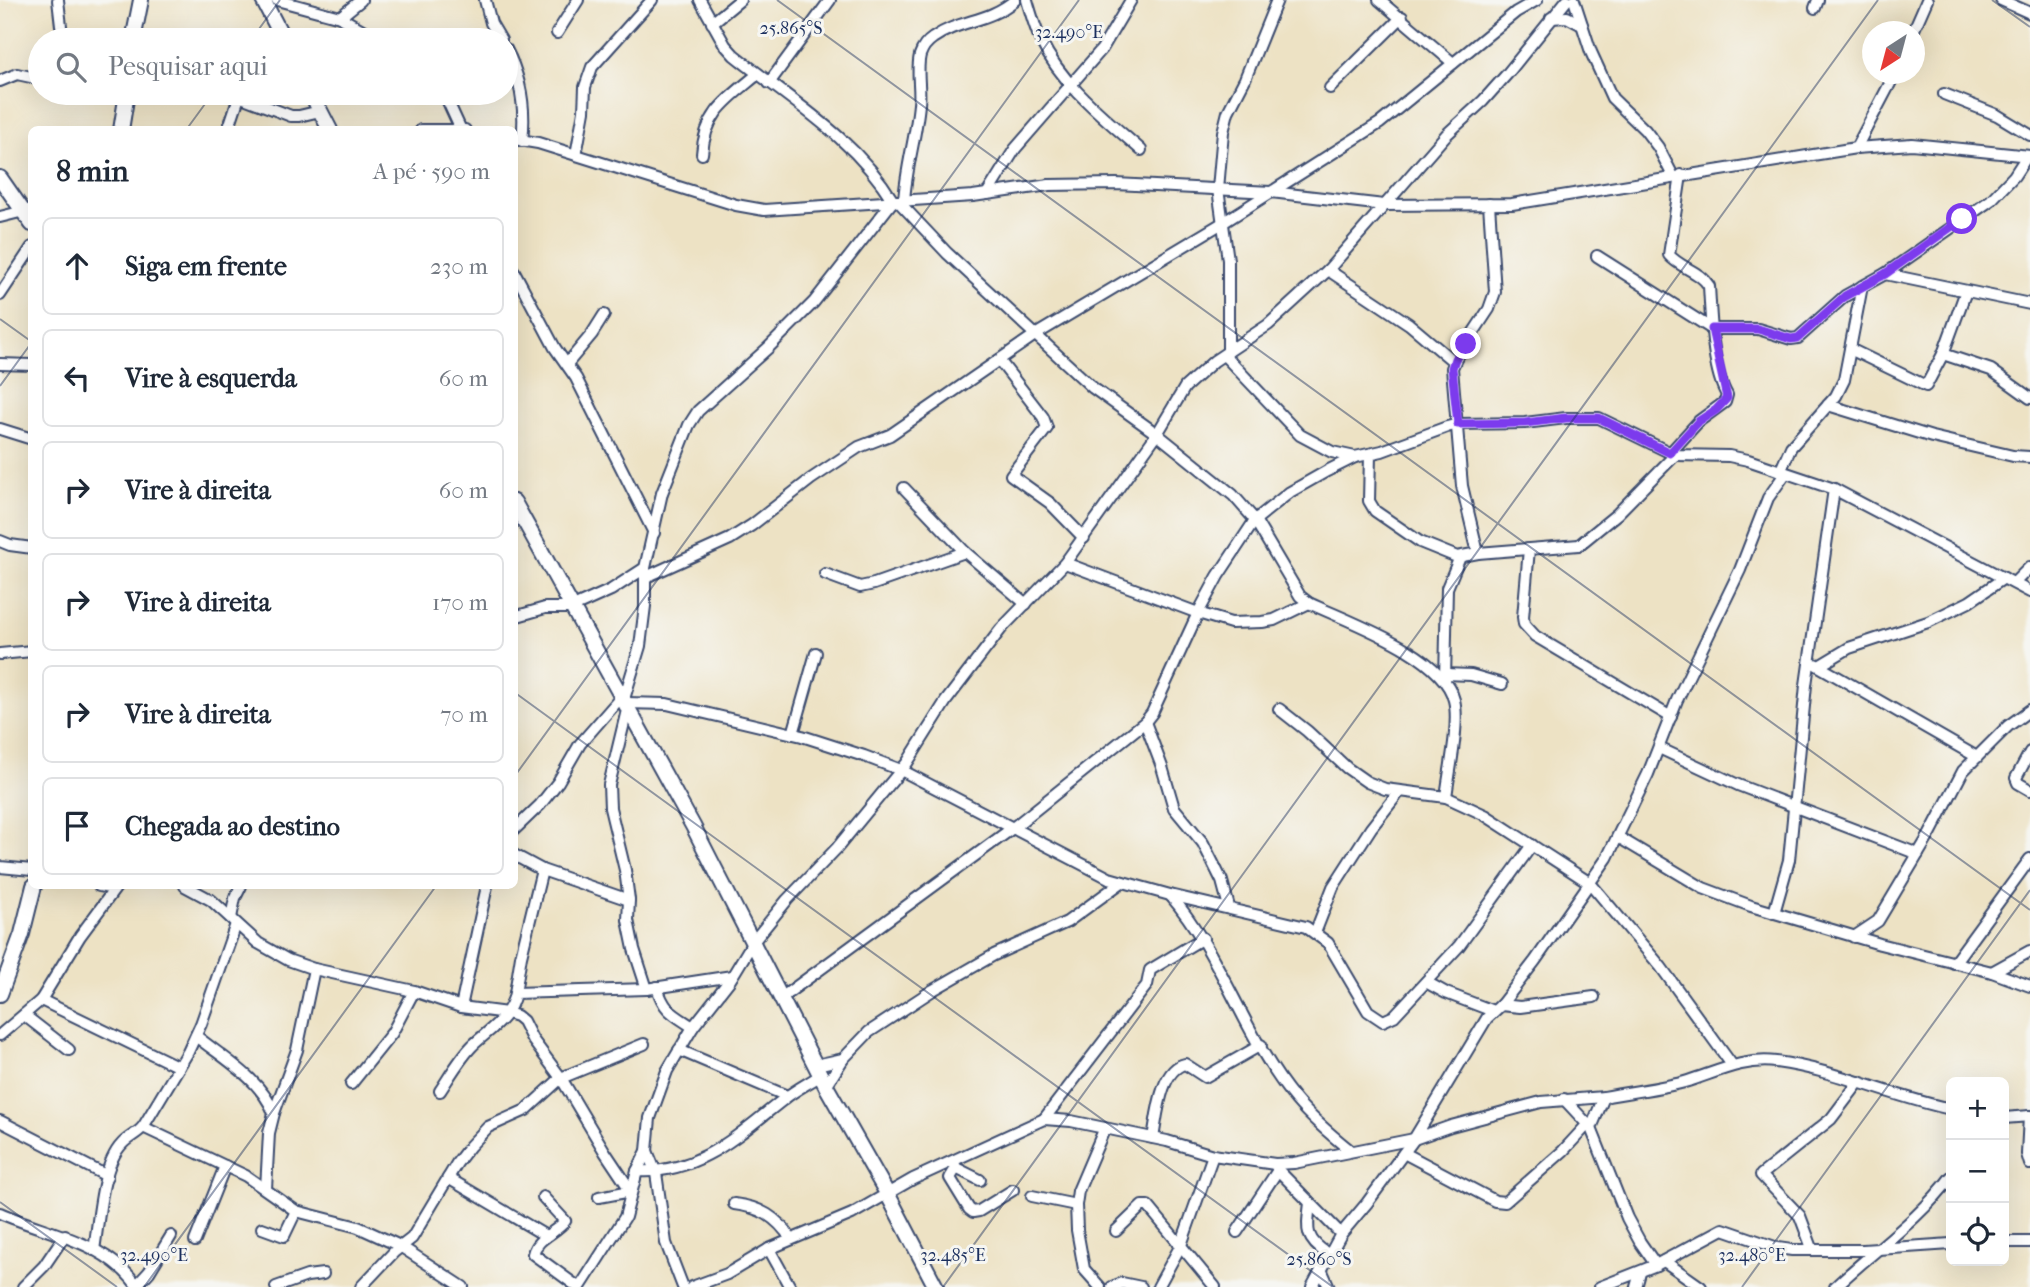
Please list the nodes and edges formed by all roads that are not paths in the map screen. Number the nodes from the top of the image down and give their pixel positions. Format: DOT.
graph roads {
  1 [pos="58,0"];
  2 [pos="141,0"];
  3 [pos="263,0"];
  4 [pos="277,0"];
  5 [pos="361,0"];
  6 [pos="485,0"];
  7 [pos="578,0"];
  8 [pos="652,0"];
  9 [pos="700,0"];
  10 [pos="740,0"];
  11 [pos="830,0"];
  12 [pos="1015,0"];
  13 [pos="1027,0"];
  14 [pos="1131,0"];
  15 [pos="1276,0"];
  16 [pos="1379,0"];
  17 [pos="1567,0"];
  18 [pos="1574,0"];
  19 [pos="1927,0"];
  20 [pos="2001,0"];
  21 [pos="1530,2"];
  22 [pos="2030,13"];
  23 [pos="340,17"];
  24 [pos="1402,17"];
  25 [pos="1551,18"];
  26 [pos="1918,21"];
  27 [pos="712,23"];
  28 [pos="1582,25"];
  29 [pos="61,26"];
  30 [pos="136,28"];
  31 [pos="278,28"];
  32 [pos="359,28"];
  33 [pos="492,28"];
  34 [pos="557,33"];
  35 [pos="1453,63"];
  36 [pos="758,74"];
  37 [pos="28,76"];
  38 [pos="0,81"];
  39 [pos="518,83"];
  40 [pos="769,83"];
  41 [pos="1890,84"];
  42 [pos="1071,85"];
  43 [pos="1329,88"];
  44 [pos="1944,94"];
  45 [pos="125,105"];
  46 [pos="236,105"];
  47 [pos="261,105"];
  48 [pos="317,105"];
  49 [pos="450,105"];
  50 [pos="320,111"];
  51 [pos="122,126"];
  52 [pos="229,126"];
  53 [pos="328,126"];
  54 [pos="461,126"];
  55 [pos="2030,135"];
  56 [pos="518,140"];
  57 [pos="1856,148"];
  58 [pos="1141,150"];
  59 [pos="702,154"];
  60 [pos="576,155"];
  61 [pos="2029,156"];
  62 [pos="1672,177"];
  63 [pos="0,178"];
  64 [pos="1218,189"];
  65 [pos="1271,192"];
  66 [pos="987,194"];
  67 [pos="898,201"];
  68 [pos="1489,204"];
  69 [pos="1384,205"];
  70 [pos="28,214"];
  71 [pos="28,215"];
  72 [pos="0,217"];
  73 [pos="1224,222"];
  74 [pos="28,253"];
  75 [pos="1597,256"];
  76 [pos="1328,270"];
  77 [pos="1885,274"];
  78 [pos="518,279"];
  79 [pos="1862,286"];
  80 [pos="1966,291"];
  81 [pos="0,295"];
  82 [pos="2030,304"];
  83 [pos="604,315"];
  84 [pos="1712,329"];
  85 [pos="1035,335"];
  86 [pos="1850,349"];
  87 [pos="1226,354"];
  88 [pos="1943,354"];
  89 [pos="999,360"];
  90 [pos="1454,362"];
  91 [pos="0,364"];
  92 [pos="567,364"];
  93 [pos="28,365"];
  94 [pos="2030,398"];
  95 [pos="1828,405"];
  96 [pos="1458,424"];
  97 [pos="0,429"];
  98 [pos="1157,434"];
  99 [pos="28,438"];
  100 [pos="1370,454"];
  101 [pos="1673,454"];
  102 [pos="1355,457"];
  103 [pos="2030,457"];
  104 [pos="1782,473"];
  105 [pos="904,488"];
  106 [pos="1834,489"];
  107 [pos="518,509"];
  108 [pos="1255,520"];
  109 [pos="654,533"];
  110 [pos="1084,538"];
  111 [pos="3,542"];
  112 [pos="28,547"];
  113 [pos="1529,549"];
  114 [pos="965,552"];
  115 [pos="1478,553"];
  116 [pos="0,556"];
  117 [pos="1460,557"];
  118 [pos="1065,563"];
  119 [pos="2030,567"];
  120 [pos="645,573"];
  121 [pos="825,574"];
  122 [pos="2009,580"];
  123 [pos="2030,592"];
  124 [pos="1309,603"];
  125 [pos="1026,604"];
  126 [pos="572,608"];
  127 [pos="1198,613"];
  128 [pos="518,616"];
  129 [pos="28,651"];
  130 [pos="816,653"];
  131 [pos="0,654"];
  132 [pos="1814,663"];
  133 [pos="1444,677"];
  134 [pos="1502,684"];
  135 [pos="625,701"];
  136 [pos="1279,709"];
  137 [pos="2027,716"];
  138 [pos="1671,717"];
  139 [pos="1145,722"];
  140 [pos="793,734"];
  141 [pos="1659,748"];
  142 [pos="2030,752"];
  143 [pos="1977,757"];
  144 [pos="901,770"];
  145 [pos="2030,790"];
  146 [pos="1399,791"];
  147 [pos="1447,797"];
  148 [pos="1794,806"];
  149 [pos="518,826"];
  150 [pos="1014,827"];
  151 [pos="1618,837"];
  152 [pos="1532,845"];
  153 [pos="1918,853"];
  154 [pos="518,857"];
  155 [pos="2030,859"];
  156 [pos="0,867"];
  157 [pos="28,870"];
  158 [pos="542,870"];
  159 [pos="1122,882"];
  160 [pos="1590,883"];
  161 [pos="33,889"];
  162 [pos="114,889"];
  163 [pos="191,889"];
  164 [pos="240,889"];
  165 [pos="486,889"];
  166 [pos="1170,895"];
  167 [pos="1189,898"];
  168 [pos="629,900"];
  169 [pos="1229,907"];
  170 [pos="1185,912"];
  171 [pos="1774,913"];
  172 [pos="1878,920"];
  173 [pos="233,921"];
  174 [pos="1315,933"];
  175 [pos="1854,937"];
  176 [pos="1203,938"];
  177 [pos="753,942"];
  178 [pos="1880,944"];
  179 [pos="2030,951"];
  180 [pos="2012,960"];
  181 [pos="1954,963"];
  182 [pos="314,969"];
  183 [pos="1992,972"];
  184 [pos="732,976"];
  185 [pos="1426,982"];
  186 [pos="2025,984"];
  187 [pos="652,988"];
  188 [pos="414,991"];
  189 [pos="515,993"];
  190 [pos="0,994"];
  191 [pos="1594,997"];
  192 [pos="781,998"];
  193 [pos="41,1000"];
  194 [pos="461,1007"];
  195 [pos="1497,1008"];
  196 [pos="507,1013"];
  197 [pos="24,1015"];
  198 [pos="693,1027"];
  199 [pos="0,1035"];
  200 [pos="195,1036"];
  201 [pos="644,1044"];
  202 [pos="1261,1045"];
  203 [pos="69,1049"];
  204 [pos="679,1050"];
  205 [pos="843,1059"];
  206 [pos="1732,1066"];
  207 [pos="179,1067"];
  208 [pos="821,1076"];
  209 [pos="561,1078"];
  210 [pos="1859,1082"];
  211 [pos="351,1084"];
  212 [pos="440,1091"];
  213 [pos="787,1096"];
  214 [pos="1604,1097"];
  215 [pos="1564,1099"];
  216 [pos="1946,1108"];
  217 [pos="274,1113"];
  218 [pos="2029,1116"];
  219 [pos="2009,1118"];
  220 [pos="1044,1119"];
  221 [pos="0,1121"];
  222 [pos="1589,1126"];
  223 [pos="143,1127"];
  224 [pos="1104,1130"];
  225 [pos="1153,1139"];
  226 [pos="1414,1139"];
  227 [pos="1351,1151"];
  228 [pos="647,1152"];
  229 [pos="1405,1153"];
  230 [pos="1213,1155"];
  231 [pos="955,1164"];
  232 [pos="2030,1164"];
  233 [pos="225,1166"];
  234 [pos="1277,1167"];
  235 [pos="637,1171"];
  236 [pos="656,1173"];
  237 [pos="107,1176"];
  238 [pos="448,1178"];
  239 [pos="980,1180"];
  240 [pos="1946,1183"];
  241 [pos="266,1189"];
  242 [pos="1013,1190"];
  243 [pos="631,1191"];
  244 [pos="888,1195"];
  245 [pos="1032,1196"];
  246 [pos="543,1197"];
  247 [pos="599,1197"];
  248 [pos="1310,1203"];
  249 [pos="734,1204"];
  250 [pos="1076,1205"];
  251 [pos="296,1211"];
  252 [pos="0,1213"];
  253 [pos="262,1228"];
  254 [pos="1115,1231"];
  255 [pos="1237,1232"];
  256 [pos="1341,1234"];
  257 [pos="65,1236"];
  258 [pos="171,1236"];
  259 [pos="546,1236"];
  260 [pos="791,1239"];
  261 [pos="195,1241"];
  262 [pos="2009,1242"];
  263 [pos="2030,1242"];
  264 [pos="1946,1244"];
  265 [pos="1181,1245"];
  266 [pos="400,1246"];
  267 [pos="1812,1248"];
  268 [pos="769,1249"];
  269 [pos="1876,1249"];
  270 [pos="94,1250"];
  271 [pos="1328,1254"];
  272 [pos="1660,1263"];
  273 [pos="1321,1269"];
  274 [pos="1640,1273"];
  275 [pos="323,1274"];
  276 [pos="138,1286"];
  277 [pos="23,1287"];
  278 [pos="276,1287"];
  279 [pos="360,1287"];
  280 [pos="464,1287"];
  281 [pos="579,1287"];
  282 [pos="683,1287"];
  283 [pos="692,1287"];
  284 [pos="790,1287"];
  285 [pos="936,1287"];
  286 [pos="1100,1287"];
  287 [pos="1112,1287"];
  288 [pos="1140,1287"];
  289 [pos="1158,1287"];
  290 [pos="1215,1287"];
  291 [pos="1312,1287"];
  292 [pos="1329,1287"];
  293 [pos="1600,1287"];
  294 [pos="1636,1287"];
  295 [pos="1701,1287"];
  296 [pos="1835,1287"];
  1 -- 29 [label="street"];
  2 -- 30 [label="street"];
  3 -- 31 [label="street"];
  4 -- 23 [label="street"];
  5 -- 23 [label="street"];
  6 -- 33 [label="street"];
  7 -- 34 [label="street"];
  8 -- 60 [label="street"];
  9 -- 27 [label="street"];
  10 -- 27 [label="street"];
  11 -- 40 [label="street"];
  12 -- 67 [label="street"];
  13 -- 42 [label="street"];
  14 -- 42 [label="street"];
  15 -- 64 [label="street"];
  16 -- 24 [label="street"];
  17 -- 25 [label="street"];
  18 -- 28 [label="street"];
  19 -- 26 [label="street"];
  20 -- 22 [label="street"];
  21 -- 35 [label="street"];
  23 -- 32 [label="street"];
  24 -- 35 [label="street"];
  24 -- 43 [label="street"];
  25 -- 28 [label="street"];
  25 -- 69 [label="street"];
  27 -- 36 [label="street"];
  28 -- 62 [label="street"];
  35 -- 65 [label="street"];
  36 -- 40 [label="street"];
  36 -- 59 [label="street"];
  37 -- 38 [label="street"];
  39 -- 56 [label="street"];
  40 -- 67 [label="street"];
  41 -- 57 [label="street"];
  42 -- 58 [label="street"];
  42 -- 66 [label="street"];
  44 -- 55 [label="street"];
  45 -- 51 [label="street"];
  46 -- 52 [label="street"];
  47 -- 50 [label="street"];
  48 -- 50 [label="street"];
  49 -- 54 [label="street"];
  50 -- 53 [label="street"];
  56 -- 60 [label="street"];
  57 -- 61 [label="street"];
  57 -- 62 [label="street"];
  60 -- 67 [label="street"];
  61 -- 77 [label="street"];
  62 -- 68 [label="street"];
  62 -- 84 [label="street"];
  63 -- 70 [label="street"];
  64 -- 65 [label="street"];
  64 -- 66 [label="street"];
  64 -- 73 [label="street"];
  65 -- 69 [label="street"];
  65 -- 73 [label="street"];
  66 -- 67 [label="street"];
  67 -- 85 [label="street"];
  67 -- 109 [label="street"];
  68 -- 69 [label="street"];
  68 -- 90 [label="street"];
  69 -- 76 [label="street"];
  71 -- 72 [label="street"];
  73 -- 85 [label="street"];
  73 -- 87 [label="street"];
  74 -- 81 [label="street"];
  75 -- 84 [label="street"];
  76 -- 87 [label="street"];
  76 -- 90 [label="street"];
  77 -- 79 [label="street"];
  77 -- 80 [label="street"];
  78 -- 92 [label="street"];
  79 -- 84 [label="street"];
  79 -- 86 [label="street"];
  80 -- 82 [label="street"];
  80 -- 88 [label="street"];
  83 -- 92 [label="street"];
  84 -- 101 [label="street"];
  85 -- 89 [label="street"];
  85 -- 98 [label="street"];
  86 -- 88 [label="street"];
  86 -- 95 [label="street"];
  87 -- 98 [label="street"];
  87 -- 102 [label="street"];
  88 -- 94 [label="street"];
  89 -- 110 [label="street"];
  89 -- 120 [label="street"];
  90 -- 96 [label="street"];
  91 -- 93 [label="street"];
  92 -- 109 [label="street"];
  95 -- 103 [label="street"];
  95 -- 104 [label="street"];
  96 -- 100 [label="street"];
  96 -- 101 [label="street"];
  96 -- 115 [label="street"];
  97 -- 99 [label="street"];
  98 -- 108 [label="street"];
  98 -- 110 [label="street"];
  100 -- 102 [label="street"];
  100 -- 117 [label="street"];
  101 -- 104 [label="street"];
  101 -- 113 [label="street"];
  102 -- 108 [label="street"];
  104 -- 106 [label="street"];
  104 -- 138 [label="street"];
  105 -- 114 [label="street"];
  106 -- 122 [label="street"];
  106 -- 132 [label="street"];
  107 -- 126 [label="street"];
  108 -- 124 [label="street"];
  108 -- 127 [label="street"];
  109 -- 120 [label="street"];
  110 -- 118 [label="street"];
  111 -- 112 [label="street"];
  111 -- 116 [label="street"];
  113 -- 115 [label="street"];
  113 -- 138 [label="street"];
  114 -- 121 [label="street"];
  114 -- 125 [label="street"];
  115 -- 117 [label="street"];
  117 -- 133 [label="street"];
  118 -- 125 [label="street"];
  118 -- 127 [label="street"];
  119 -- 122 [label="street"];
  120 -- 126 [label="street"];
  120 -- 135 [label="street"];
  122 -- 123 [label="street"];
  122 -- 132 [label="street"];
  124 -- 127 [label="street"];
  124 -- 133 [label="street"];
  125 -- 144 [label="street"];
  126 -- 128 [label="street"];
  126 -- 135 [label="street"];
  127 -- 139 [label="street"];
  129 -- 131 [label="street"];
  130 -- 140 [label="street"];
  132 -- 143 [label="street"];
  132 -- 148 [label="street"];
  133 -- 134 [label="street"];
  133 -- 147 [label="street"];
  135 -- 140 [label="street"];
  135 -- 149 [label="street"];
  135 -- 168 [label="street"];
  135 -- 177 [label="street"];
  136 -- 146 [label="street"];
  137 -- 143 [label="street"];
  138 -- 141 [label="street"];
  139 -- 150 [label="street"];
  139 -- 169 [label="street"];
  140 -- 144 [label="street"];
  141 -- 148 [label="street"];
  141 -- 151 [label="street"];
  142 -- 145 [label="street"];
  143 -- 153 [label="street"];
  144 -- 150 [label="street"];
  144 -- 177 [label="street"];
  146 -- 147 [label="street"];
  146 -- 174 [label="street"];
  147 -- 152 [label="street"];
  148 -- 153 [label="street"];
  148 -- 171 [label="street"];
  150 -- 159 [label="street"];
  150 -- 192 [label="street"];
  151 -- 160 [label="street"];
  151 -- 171 [label="street"];
  152 -- 160 [label="street"];
  152 -- 185 [label="street"];
  153 -- 172 [label="street"];
  154 -- 158 [label="street"];
  155 -- 181 [label="street"];
  156 -- 157 [label="street"];
  158 -- 168 [label="street"];
  158 -- 189 [label="street"];
  159 -- 166 [label="street"];
  159 -- 205 [label="street"];
  160 -- 195 [label="street"];
  160 -- 206 [label="street"];
  161 -- 190 [label="street"];
  162 -- 193 [label="street"];
  163 -- 173 [label="street"];
  164 -- 173 [label="street"];
  165 -- 194 [label="street"];
  166 -- 167 [label="street"];
  166 -- 170 [label="street"];
  167 -- 169 [label="street"];
  167 -- 170 [label="street"];
  168 -- 187 [label="street"];
  169 -- 174 [label="street"];
  170 -- 176 [label="street"];
  171 -- 175 [label="street"];
  172 -- 175 [label="street"];
  172 -- 178 [label="street"];
  173 -- 182 [label="street"];
  173 -- 200 [label="street"];
  174 -- 185 [label="street"];
  175 -- 178 [label="street"];
  176 -- 202 [label="street"];
  176 -- 220 [label="street"];
  177 -- 184 [label="street"];
  177 -- 192 [label="street"];
  178 -- 181 [label="street"];
  179 -- 180 [label="street"];
  180 -- 183 [label="street"];
  180 -- 186 [label="street"];
  181 -- 183 [label="street"];
  182 -- 188 [label="street"];
  182 -- 217 [label="street"];
  183 -- 186 [label="street"];
  184 -- 187 [label="street"];
  184 -- 198 [label="street"];
  185 -- 195 [label="street"];
  187 -- 189 [label="street"];
  187 -- 198 [label="street"];
  188 -- 194 [label="street"];
  188 -- 211 [label="street"];
  189 -- 196 [label="street"];
  191 -- 195 [label="street"];
  192 -- 208 [label="street"];
  193 -- 197 [label="street"];
  193 -- 207 [label="street"];
  194 -- 196 [label="street"];
  195 -- 226 [label="street"];
  196 -- 209 [label="street"];
  196 -- 212 [label="street"];
  197 -- 199 [label="street"];
  197 -- 203 [label="street"];
  198 -- 204 [label="street"];
  200 -- 207 [label="street"];
  200 -- 217 [label="street"];
  201 -- 209 [label="street"];
  202 -- 225 [label="street"];
  202 -- 227 [label="street"];
  204 -- 213 [label="street"];
  204 -- 228 [label="street"];
  205 -- 208 [label="street"];
  205 -- 208 [label="street"];
  206 -- 210 [label="street"];
  206 -- 214 [label="street"];
  207 -- 223 [label="street"];
  208 -- 213 [label="street"];
  208 -- 244 [label="street"];
  209 -- 238 [label="street"];
  209 -- 243 [label="street"];
  210 -- 216 [label="street"];
  210 -- 267 [label="street"];
  213 -- 236 [label="street"];
  214 -- 215 [label="street"];
  214 -- 222 [label="street"];
  215 -- 222 [label="street"];
  215 -- 226 [label="street"];
  217 -- 241 [label="street"];
  218 -- 219 [label="street"];
  218 -- 232 [label="street"];
  220 -- 224 [label="street"];
  220 -- 231 [label="street"];
  221 -- 237 [label="street"];
  222 -- 229 [label="street"];
  222 -- 272 [label="street"];
  223 -- 233 [label="street"];
  223 -- 237 [label="street"];
  224 -- 225 [label="street"];
  224 -- 250 [label="street"];
  225 -- 230 [label="street"];
  226 -- 227 [label="street"];
  226 -- 229 [label="street"];
  227 -- 234 [label="street"];
  228 -- 235 [label="street"];
  228 -- 236 [label="street"];
  229 -- 256 [label="street"];
  230 -- 234 [label="street"];
  230 -- 265 [label="street"];
  231 -- 239 [label="street"];
  231 -- 242 [label="street"];
  231 -- 244 [label="street"];
  233 -- 241 [label="street"];
  233 -- 261 [label="street"];
  234 -- 248 [label="street"];
  234 -- 255 [label="street"];
  235 -- 236 [label="street"];
  235 -- 243 [label="street"];
  236 -- 282 [label="street"];
  237 -- 270 [label="street"];
  238 -- 259 [label="street"];
  238 -- 266 [label="street"];
  240 -- 269 [label="street"];
  241 -- 251 [label="street"];
  243 -- 247 [label="street"];
  243 -- 281 [label="street"];
  244 -- 260 [label="street"];
  244 -- 285 [label="street"];
  245 -- 250 [label="street"];
  246 -- 259 [label="street"];
  248 -- 256 [label="street"];
  248 -- 271 [label="street"];
  249 -- 260 [label="street"];
  250 -- 286 [label="street"];
  251 -- 253 [label="street"];
  251 -- 266 [label="street"];
  252 -- 257 [label="street"];
  254 -- 265 [label="street"];
  256 -- 271 [label="street"];
  257 -- 270 [label="street"];
  257 -- 277 [label="street"];
  258 -- 276 [label="street"];
  259 -- 281 [label="street"];
  260 -- 268 [label="street"];
  262 -- 263 [label="street"];
  264 -- 269 [label="street"];
  265 -- 289 [label="street"];
  265 -- 290 [label="street"];
  266 -- 279 [label="street"];
  266 -- 280 [label="street"];
  267 -- 269 [label="street"];
  267 -- 272 [label="street"];
  268 -- 283 [label="street"];
  268 -- 284 [label="street"];
  269 -- 296 [label="street"];
  270 -- 276 [label="street"];
  271 -- 273 [label="street"];
  272 -- 274 [label="street"];
  272 -- 295 [label="street"];
  273 -- 291 [label="street"];
  273 -- 292 [label="street"];
  274 -- 293 [label="street"];
  274 -- 294 [label="street"];
  275 -- 278 [label="street"];
  287 -- 288 [label="street"];
}
